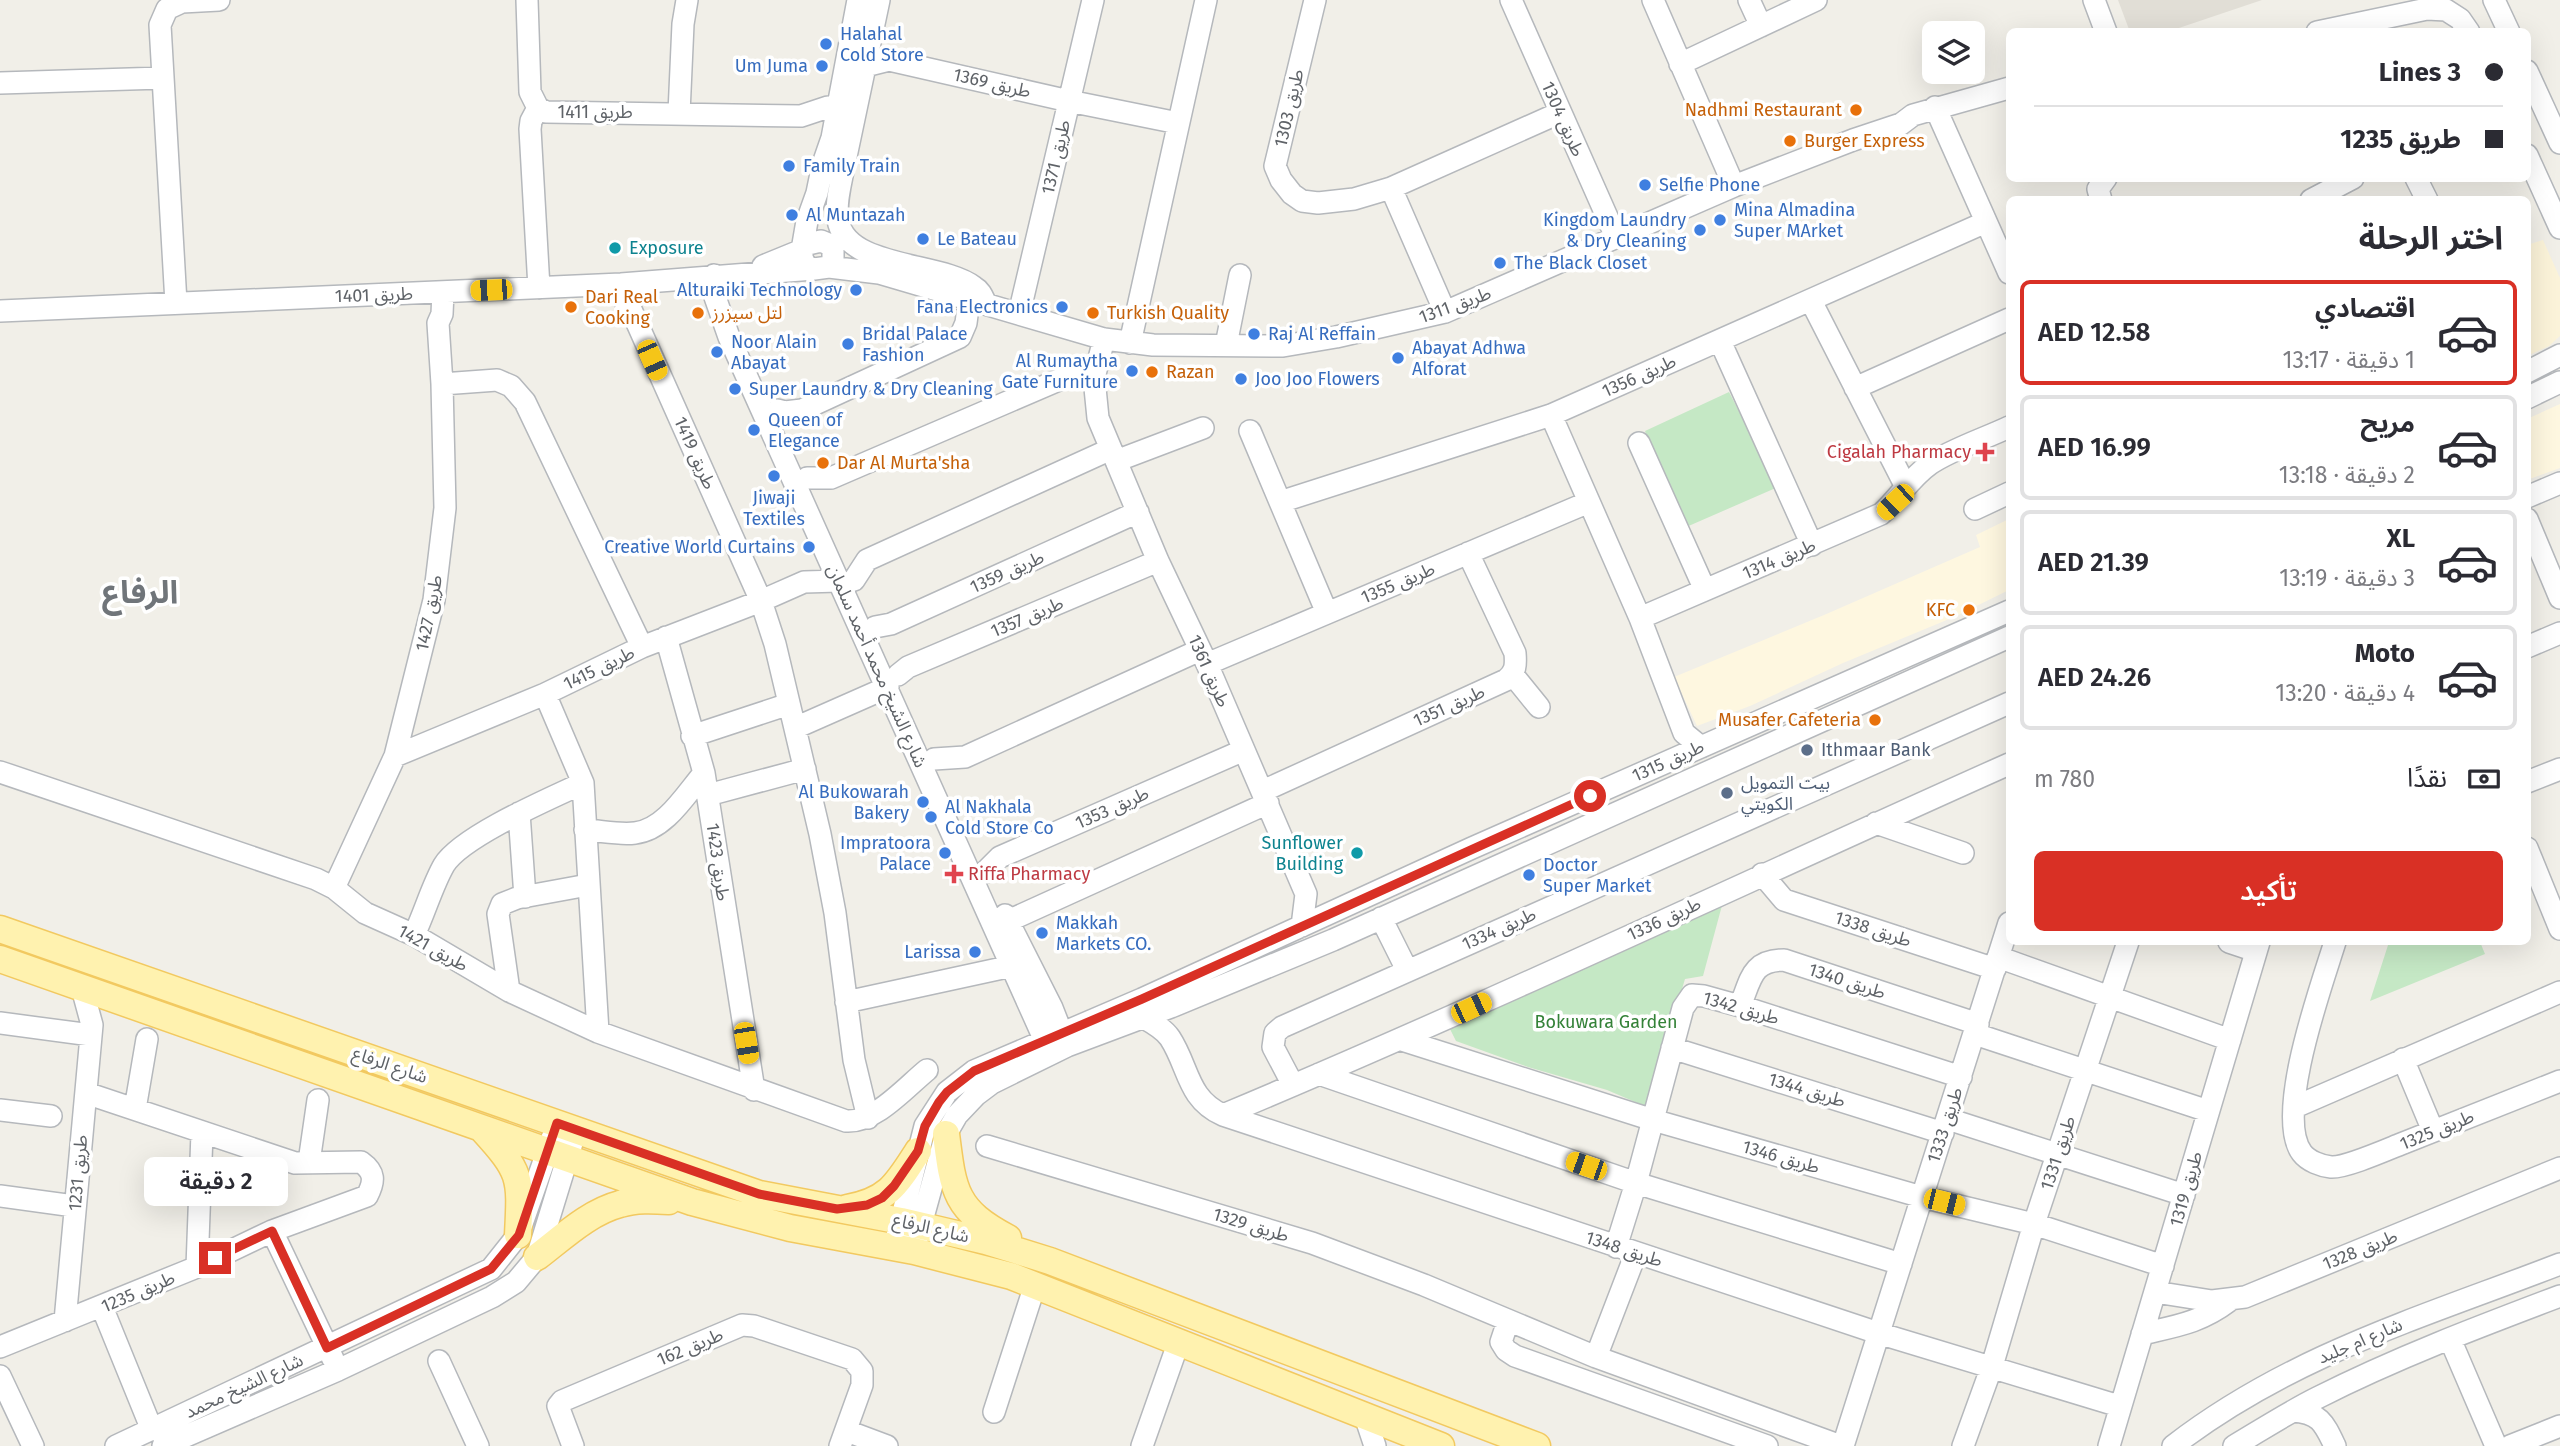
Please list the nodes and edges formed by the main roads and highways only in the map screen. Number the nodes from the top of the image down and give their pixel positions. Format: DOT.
graph roads {
  1 [pos="0,929"];
  2 [pos="0,960"];
  3 [pos="478,1126"];
  4 [pos="946,1134"];
  5 [pos="918,1151"];
  6 [pos="692,1202"];
  7 [pos="837,1209"];
  8 [pos="519,1235"];
  9 [pos="907,1236"];
  10 [pos="537,1256"];
  11 [pos="1049,1261"];
  12 [pos="1441,1446"];
  13 [pos="1537,1446"];
  1 -- 7 [label="main road, شارع الرفاع"];
  2 -- 3 [label="main road, شارع الرفاع"];
  3 -- 6 [label="main road, شارع الرفاع"];
  3 -- 8 [label="main road"];
  4 -- 11 [label="main road"];
  5 -- 7 [label="main road"];
  6 -- 9 [label="main road, شارع الرفاع"];
  6 -- 10 [label="main road"];
  7 -- 9 [label="main road, شارع الرفاع"];
  9 -- 11 [label="main road, شارع الرفاع"];
  9 -- 12 [label="main road, شارع الرفاع"];
  11 -- 13 [label="main road, شارع الرفاع"];
}
